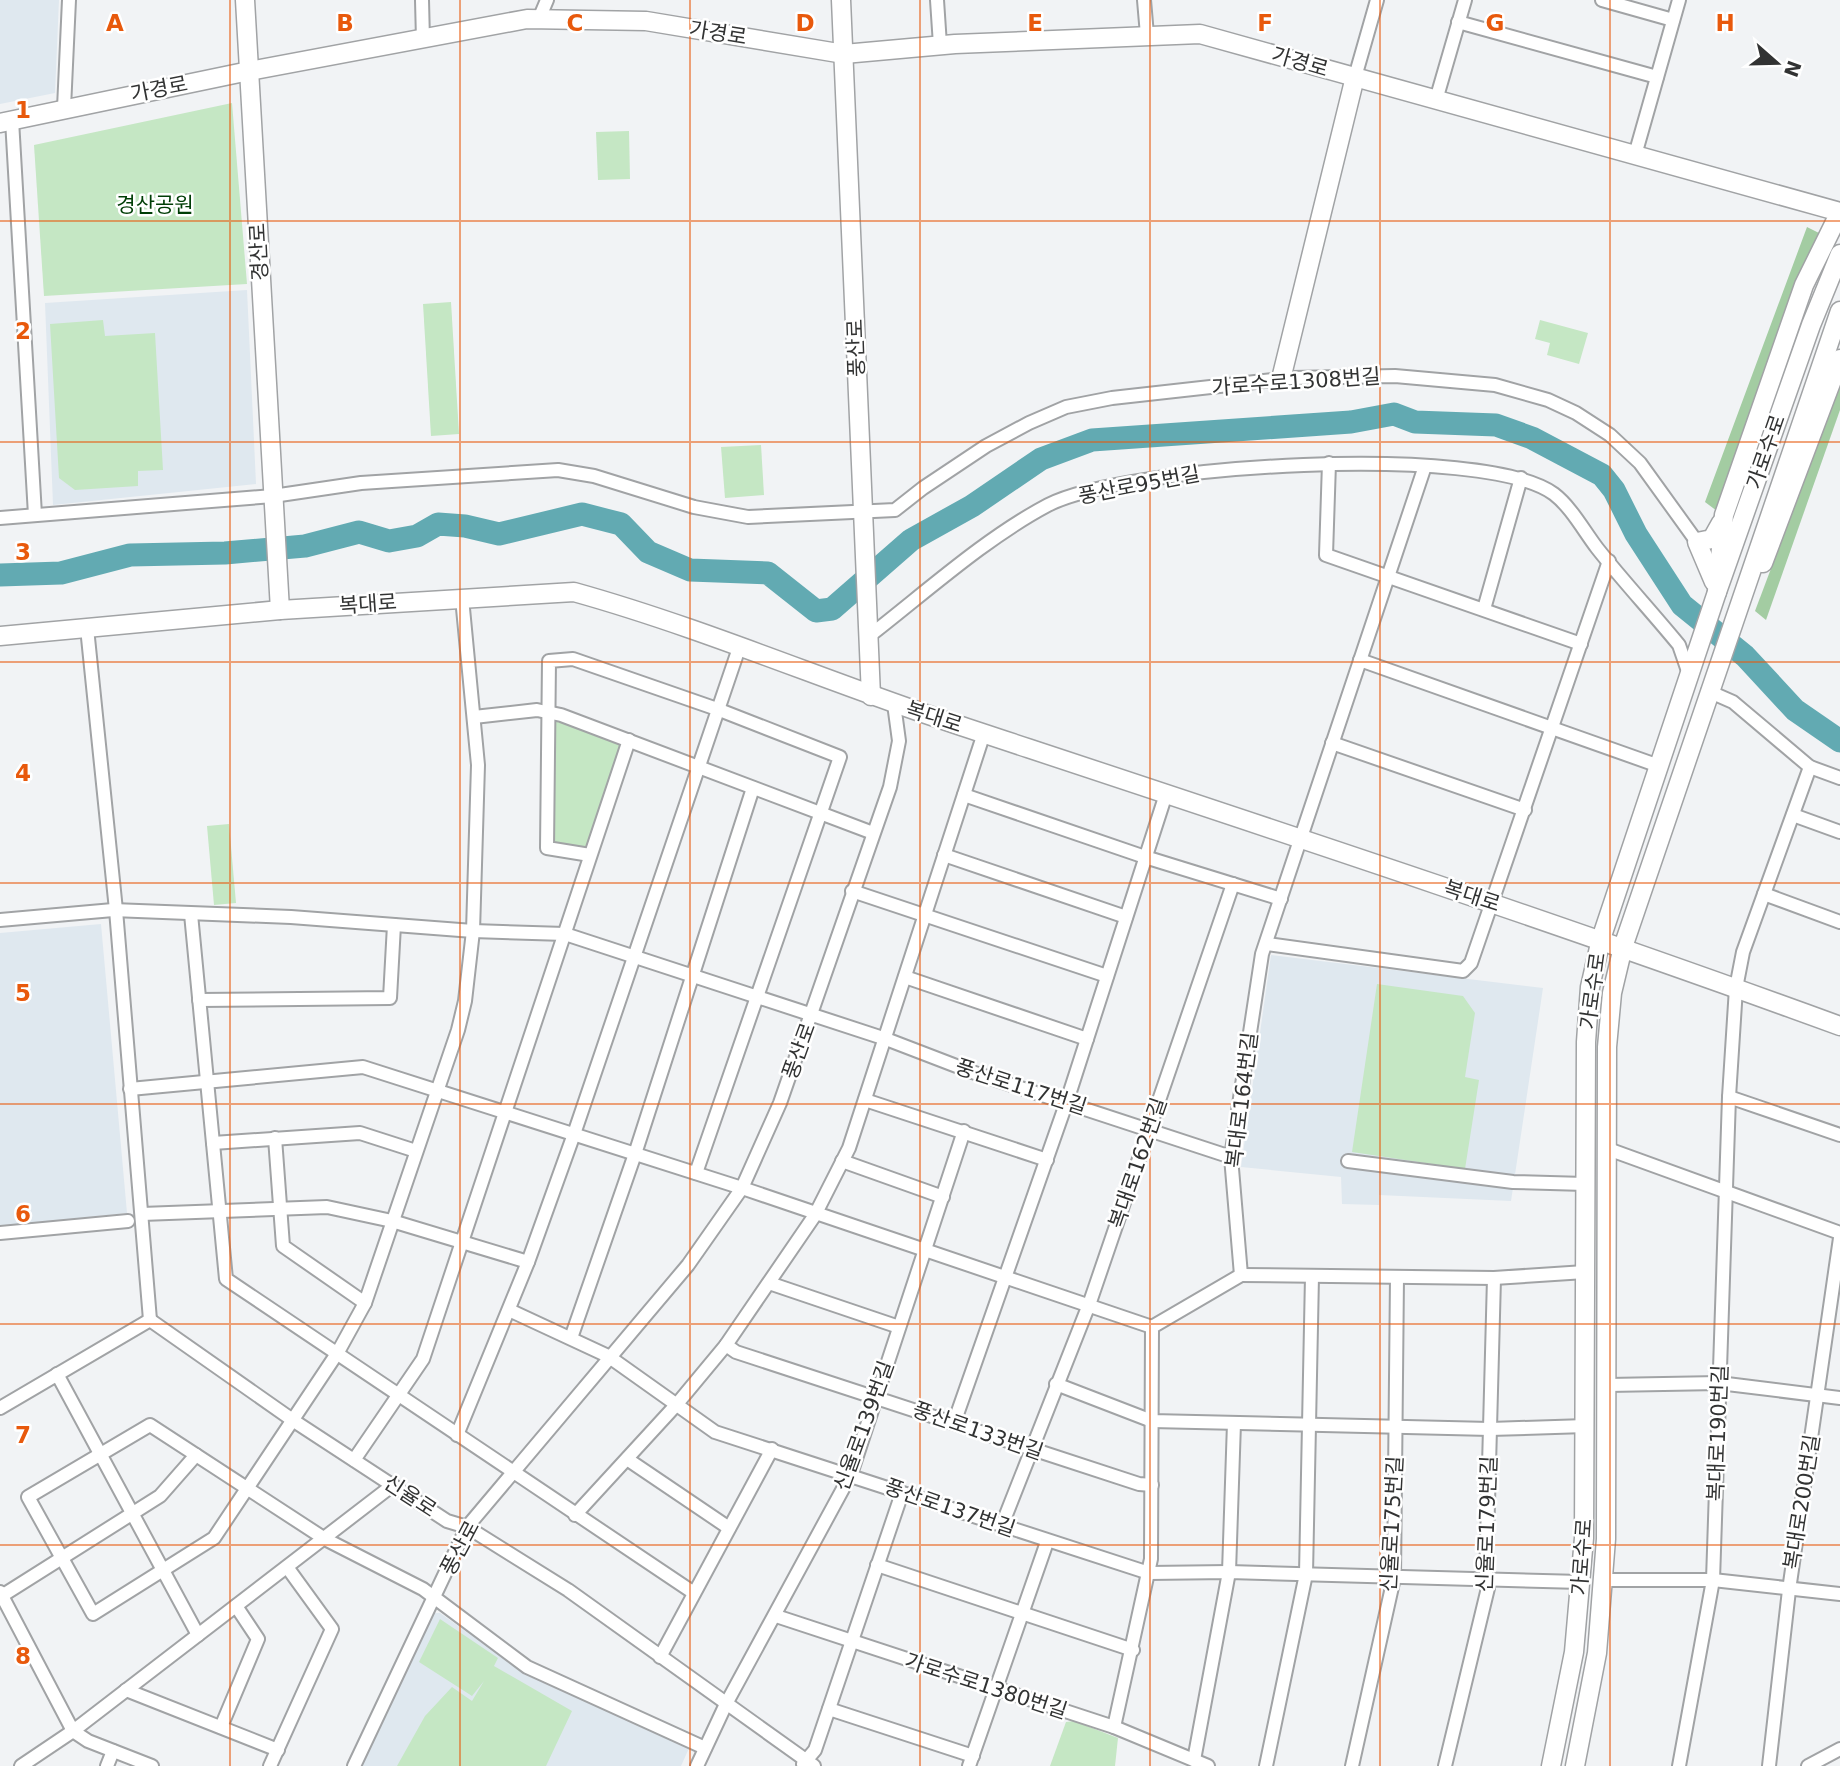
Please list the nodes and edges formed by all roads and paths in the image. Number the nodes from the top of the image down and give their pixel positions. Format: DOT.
graph roads {
  1 [pos="69,0"];
  2 [pos="245,0"];
  3 [pos="422,0"];
  4 [pos="547,0"];
  5 [pos="841,0"];
  6 [pos="937,0"];
  7 [pos="1144,0"];
  8 [pos="1377,0"];
  9 [pos="1465,0"];
  10 [pos="1602,0"];
  11 [pos="1679,0"];
  12 [pos="539,19"];
  13 [pos="1674,20"];
  14 [pos="1458,22"];
  15 [pos="1147,35"];
  16 [pos="423,40"];
  17 [pos="940,45"];
  18 [pos="845,54"];
  19 [pos="249,71"];
  20 [pos="1355,77"];
  21 [pos="1657,77"];
  22 [pos="1436,100"];
  23 [pos="64,108"];
  24 [pos="6,122"];
  25 [pos="1635,155"];
  26 [pos="1840,212"];
  27 [pos="1840,254"];
  28 [pos="1840,311"];
  29 [pos="1840,359"];
  30 [pos="1281,379"];
  31 [pos="1329,463"];
  32 [pos="1425,466"];
  33 [pos="1521,478"];
  34 [pos="273,500"];
  35 [pos="863,513"];
  36 [pos="36,515"];
  37 [pos="1724,515"];
  38 [pos="0,518"];
  39 [pos="1698,542"];
  40 [pos="1609,561"];
  41 [pos="1388,577"];
  42 [pos="1717,592"];
  43 [pos="462,598"];
  44 [pos="1484,609"];
  45 [pos="1737,609"];
  46 [pos="279,610"];
  47 [pos="86,628"];
  48 [pos="868,631"];
  49 [pos="0,636"];
  50 [pos="1581,644"];
  51 [pos="739,648"];
  52 [pos="1360,660"];
  53 [pos="1689,674"];
  54 [pos="1708,691"];
  55 [pos="871,696"];
  56 [pos="894,704"];
  57 [pos="717,709"];
  58 [pos="548,711"];
  59 [pos="474,717"];
  60 [pos="1552,728"];
  61 [pos="984,733"];
  62 [pos="629,740"];
  63 [pos="1332,743"];
  64 [pos="698,766"];
  65 [pos="1659,766"];
  66 [pos="1810,767"];
  67 [pos="1840,778"];
  68 [pos="753,788"];
  69 [pos="1166,794"];
  70 [pos="964,795"];
  71 [pos="1525,810"];
  72 [pos="821,813"];
  73 [pos="1793,815"];
  74 [pos="873,832"];
  75 [pos="1840,832"];
  76 [pos="1300,839"];
  77 [pos="590,855"];
  78 [pos="944,855"];
  79 [pos="1145,858"];
  80 [pos="1233,884"];
  81 [pos="852,891"];
  82 [pos="1764,894"];
  83 [pos="1281,899"];
  84 [pos="1493,904"];
  85 [pos="116,911"];
  86 [pos="191,914"];
  87 [pos="925,914"];
  88 [pos="1126,917"];
  89 [pos="0,920"];
  90 [pos="1840,922"];
  91 [pos="394,925"];
  92 [pos="472,931"];
  93 [pos="565,934"];
  94 [pos="1601,940"];
  95 [pos="1267,944"];
  96 [pos="1623,947"];
  97 [pos="633,955"];
  98 [pos="693,975"];
  99 [pos="1107,976"];
  100 [pos="905,977"];
  101 [pos="1736,988"];
  102 [pos="758,997"];
  103 [pos="200,1000"];
  104 [pos="811,1016"];
  105 [pos="1840,1026"];
  106 [pos="886,1039"];
  107 [pos="1087,1039"];
  108 [pos="207,1083"];
  109 [pos="130,1089"];
  110 [pos="437,1090"];
  111 [pos="1728,1097"];
  112 [pos="865,1100"];
  113 [pos="1067,1101"];
  114 [pos="507,1112"];
  115 [pos="1149,1130"];
  116 [pos="964,1131"];
  117 [pos="574,1134"];
  118 [pos="1840,1135"];
  119 [pos="275,1138"];
  120 [pos="213,1143"];
  121 [pos="1608,1149"];
  122 [pos="416,1151"];
  123 [pos="635,1154"];
  124 [pos="1231,1157"];
  125 [pos="1047,1160"];
  126 [pos="842,1161"];
  127 [pos="1349,1161"];
  128 [pos="696,1173"];
  129 [pos="1586,1184"];
  130 [pos="742,1188"];
  131 [pos="1727,1191"];
  132 [pos="943,1197"];
  133 [pos="281,1207"];
  134 [pos="219,1210"];
  135 [pos="142,1214"];
  136 [pos="815,1215"];
  137 [pos="128,1221"];
  138 [pos="392,1221"];
  139 [pos="0,1233"];
  140 [pos="1840,1235"];
  141 [pos="463,1244"];
  142 [pos="925,1250"];
  143 [pos="528,1262"];
  144 [pos="1585,1272"];
  145 [pos="1241,1275"];
  146 [pos="1312,1276"];
  147 [pos="1005,1278"];
  148 [pos="1397,1278"];
  149 [pos="1493,1278"];
  150 [pos="769,1283"];
  151 [pos="365,1303"];
  152 [pos="1088,1305"];
  153 [pos="509,1310"];
  154 [pos="150,1320"];
  155 [pos="899,1327"];
  156 [pos="1152,1327"];
  157 [pos="571,1338"];
  158 [pos="726,1345"];
  159 [pos="338,1352"];
  160 [pos="608,1356"];
  161 [pos="57,1374"];
  162 [pos="1719,1383"];
  163 [pos="1056,1384"];
  164 [pos="1608,1385"];
  165 [pos="1819,1393"];
  166 [pos="399,1394"];
  167 [pos="877,1397"];
  168 [pos="1840,1398"];
  169 [pos="677,1404"];
  170 [pos="0,1408"];
  171 [pos="294,1421"];
  172 [pos="1152,1422"];
  173 [pos="954,1423"];
  174 [pos="1234,1423"];
  175 [pos="1308,1425"];
  176 [pos="1586,1426"];
  177 [pos="1395,1427"];
  178 [pos="1490,1429"];
  179 [pos="457,1435"];
  180 [pos="1030,1448"];
  181 [pos="772,1449"];
  182 [pos="101,1454"];
  183 [pos="196,1455"];
  184 [pos="627,1458"];
  185 [pos="354,1460"];
  186 [pos="510,1472"];
  187 [pos="851,1474"];
  188 [pos="393,1485"];
  189 [pos="1152,1485"];
  190 [pos="249,1489"];
  191 [pos="902,1493"];
  192 [pos="133,1513"];
  193 [pos="575,1515"];
  194 [pos="1002,1525"];
  195 [pos="467,1527"];
  196 [pos="729,1528"];
  197 [pos="325,1539"];
  198 [pos="1047,1542"];
  199 [pos="62,1557"];
  200 [pos="877,1565"];
  201 [pos="287,1567"];
  202 [pos="163,1570"];
  203 [pos="1228,1572"];
  204 [pos="1149,1573"];
  205 [pos="1306,1574"];
  206 [pos="1394,1577"];
  207 [pos="1486,1578"];
  208 [pos="1604,1580"];
  209 [pos="1713,1580"];
  210 [pos="1581,1582"];
  211 [pos="1789,1590"];
  212 [pos="694,1593"];
  213 [pos="1840,1594"];
  214 [pos="1,1595"];
  215 [pos="435,1597"];
  216 [pos="236,1606"];
  217 [pos="1022,1613"];
  218 [pos="776,1616"];
  219 [pos="198,1634"];
  220 [pos="850,1642"];
  221 [pos="1133,1650"];
  222 [pos="660,1657"];
  223 [pos="996,1688"];
  224 [pos="127,1690"];
  225 [pos="726,1704"];
  226 [pos="829,1709"];
  227 [pos="221,1727"];
  228 [pos="1114,1727"];
  229 [pos="73,1731"];
  230 [pos="705,1748"];
  231 [pos="1840,1749"];
  232 [pos="278,1750"];
  233 [pos="113,1751"];
  234 [pos="1194,1760"];
  235 [pos="971,1761"];
  236 [pos="807,1764"];
  237 [pos="21,1766"];
  238 [pos="107,1766"];
  239 [pos="152,1766"];
  240 [pos="270,1766"];
  241 [pos="354,1766"];
  242 [pos="697,1766"];
  243 [pos="1208,1766"];
  244 [pos="1265,1766"];
  245 [pos="1352,1766"];
  246 [pos="1445,1766"];
  247 [pos="1551,1766"];
  248 [pos="1575,1766"];
  249 [pos="1679,1766"];
  250 [pos="1769,1766"];
  251 [pos="1808,1766"];
  1 -- 23 [label="street"];
  2 -- 19 [label="street, 경산로"];
  3 -- 16 [label="street"];
  4 -- 12 [label="street"];
  5 -- 18 [label="street, 풍산로"];
  6 -- 17 [label="street"];
  7 -- 15 [label="street"];
  8 -- 20 [label="street"];
  9 -- 14 [label="street"];
  10 -- 13 [label="street"];
  11 -- 13 [label="street"];
  12 -- 16 [label="street, 가경로"];
  12 -- 18 [label="street, 가경로"];
  13 -- 21 [label="street"];
  14 -- 21 [label="street"];
  14 -- 22 [label="street"];
  15 -- 17 [label="street, 가경로"];
  15 -- 20 [label="street, 가경로"];
  16 -- 19 [label="street, 가경로"];
  17 -- 18 [label="street, 가경로"];
  18 -- 35 [label="street, 풍산로"];
  19 -- 23 [label="street, 가경로"];
  19 -- 34 [label="street, 경산로"];
  20 -- 22 [label="street, 가경로"];
  20 -- 30 [label="street"];
  21 -- 25 [label="street"];
  22 -- 25 [label="street, 가경로"];
  23 -- 24 [label="street, 가경로"];
  24 -- 36 [label="street"];
  25 -- 26 [label="street, 가경로"];
  26 -- 37 [label="street"];
  27 -- 42 [label="street, 가로수로"];
  28 -- 45 [label="street, 가로수로"];
  29 -- 45 [label="street"];
  30 -- 35 [label="street, 가로수로1308번길"];
  30 -- 39 [label="street, 가로수로1308번길"];
  31 -- 32 [label="street, 풍산로95번길"];
  31 -- 41 [label="street"];
  31 -- 48 [label="street, 풍산로95번길"];
  32 -- 33 [label="street, 풍산로95번길"];
  32 -- 41 [label="street, 복대로164번길"];
  33 -- 40 [label="street, 풍산로95번길"];
  33 -- 44 [label="street"];
  34 -- 35 [label="street, 가로수로1308번길"];
  34 -- 36 [label="street, 가로수로1308번길"];
  34 -- 46 [label="street, 경산로"];
  35 -- 48 [label="street, 풍산로"];
  36 -- 38 [label="street, 가로수로1308번길"];
  37 -- 39 [label="street"];
  37 -- 42 [label="street"];
  39 -- 42 [label="street"];
  40 -- 50 [label="street"];
  40 -- 53 [label="street, 풍산로95번길"];
  41 -- 44 [label="street"];
  41 -- 52 [label="street, 복대로164번길"];
  42 -- 53 [label="street, 가로수로"];
  43 -- 46 [label="street, 복대로"];
  43 -- 51 [label="street, 복대로"];
  43 -- 59 [label="street"];
  44 -- 50 [label="street"];
  45 -- 54 [label="street, 가로수로"];
  46 -- 47 [label="street, 복대로"];
  47 -- 49 [label="street, 복대로"];
  47 -- 85 [label="street"];
  48 -- 55 [label="street, 풍산로"];
  50 -- 60 [label="street"];
  51 -- 55 [label="street, 복대로"];
  51 -- 57 [label="street"];
  52 -- 60 [label="street"];
  52 -- 63 [label="street, 복대로164번길"];
  53 -- 65 [label="street, 가로수로"];
  54 -- 66 [label="street"];
  54 -- 96 [label="street, 가로수로"];
  55 -- 56 [label="street, 복대로"];
  56 -- 61 [label="street, 복대로"];
  56 -- 74 [label="street, 풍산로"];
  57 -- 58 [label="street"];
  57 -- 64 [label="street"];
  57 -- 72 [label="street"];
  58 -- 59 [label="street"];
  58 -- 62 [label="street"];
  58 -- 77 [label="street"];
  59 -- 92 [label="street"];
  60 -- 65 [label="street"];
  60 -- 71 [label="street"];
  61 -- 69 [label="street, 복대로"];
  61 -- 70 [label="street"];
  62 -- 64 [label="street"];
  62 -- 77 [label="street"];
  63 -- 71 [label="street"];
  63 -- 76 [label="street, 복대로164번길"];
  64 -- 68 [label="street"];
  64 -- 97 [label="street"];
  65 -- 94 [label="street, 가로수로"];
  66 -- 67 [label="street"];
  66 -- 73 [label="street, 복대로190번길"];
  68 -- 72 [label="street"];
  68 -- 98 [label="street"];
  69 -- 76 [label="street, 복대로"];
  69 -- 79 [label="street"];
  70 -- 78 [label="street"];
  70 -- 79 [label="street"];
  71 -- 84 [label="street"];
  72 -- 74 [label="street"];
  72 -- 102 [label="street"];
  73 -- 75 [label="street"];
  73 -- 82 [label="street, 복대로190번길"];
  74 -- 81 [label="street, 풍산로"];
  76 -- 83 [label="street, 복대로164번길"];
  76 -- 84 [label="street, 복대로"];
  77 -- 93 [label="street"];
  78 -- 87 [label="street"];
  78 -- 88 [label="street"];
  79 -- 80 [label="street"];
  79 -- 88 [label="street"];
  80 -- 83 [label="street"];
  80 -- 115 [label="street, 복대로162번길"];
  81 -- 87 [label="street"];
  81 -- 104 [label="street, 풍산로"];
  82 -- 90 [label="street"];
  82 -- 101 [label="street, 복대로190번길"];
  83 -- 95 [label="street, 복대로164번길"];
  84 -- 94 [label="street, 복대로"];
  84 -- 95 [label="street"];
  85 -- 86 [label="street, 풍산로117번길"];
  85 -- 89 [label="street, 풍산로117번길"];
  85 -- 109 [label="street"];
  86 -- 91 [label="street, 풍산로117번길"];
  86 -- 103 [label="street"];
  87 -- 99 [label="street"];
  87 -- 100 [label="street"];
  88 -- 99 [label="street"];
  91 -- 92 [label="street, 풍산로117번길"];
  91 -- 103 [label="street"];
  92 -- 93 [label="street, 풍산로117번길"];
  92 -- 110 [label="street"];
  93 -- 97 [label="street, 풍산로117번길"];
  93 -- 114 [label="street"];
  94 -- 96 [label="street, 복대로"];
  94 -- 129 [label="street, 가로수로"];
  95 -- 124 [label="street, 복대로164번길"];
  96 -- 101 [label="street, 복대로"];
  96 -- 121 [label="street, 가로수로"];
  97 -- 98 [label="street, 풍산로117번길"];
  97 -- 117 [label="street"];
  98 -- 102 [label="street, 풍산로117번길"];
  98 -- 123 [label="street"];
  99 -- 107 [label="street"];
  100 -- 106 [label="street"];
  100 -- 107 [label="street"];
  101 -- 105 [label="street, 복대로"];
  101 -- 111 [label="street, 복대로190번길"];
  102 -- 104 [label="street, 풍산로117번길"];
  102 -- 128 [label="street"];
  103 -- 108 [label="street"];
  104 -- 106 [label="street, 풍산로117번길"];
  104 -- 130 [label="street, 풍산로"];
  106 -- 112 [label="street"];
  106 -- 113 [label="street, 풍산로117번길"];
  107 -- 113 [label="street"];
  108 -- 109 [label="street"];
  108 -- 110 [label="street"];
  108 -- 120 [label="street"];
  109 -- 135 [label="street"];
  110 -- 114 [label="street"];
  110 -- 122 [label="street"];
  111 -- 118 [label="street"];
  111 -- 131 [label="street, 복대로190번길"];
  112 -- 116 [label="street"];
  112 -- 126 [label="street"];
  113 -- 115 [label="street, 풍산로117번길"];
  113 -- 125 [label="street"];
  114 -- 117 [label="street"];
  114 -- 141 [label="street"];
  115 -- 124 [label="street, 풍산로117번길"];
  115 -- 152 [label="street, 복대로162번길"];
  116 -- 125 [label="street"];
  116 -- 132 [label="street, 신율로139번길"];
  117 -- 123 [label="street"];
  117 -- 143 [label="street"];
  119 -- 120 [label="street"];
  119 -- 122 [label="street"];
  119 -- 133 [label="street"];
  120 -- 134 [label="street"];
  121 -- 131 [label="street"];
  121 -- 164 [label="street, 가로수로"];
  122 -- 138 [label="street"];
  123 -- 128 [label="street"];
  123 -- 157 [label="street"];
  124 -- 145 [label="street, 복대로164번길"];
  125 -- 147 [label="street"];
  126 -- 132 [label="street"];
  126 -- 136 [label="street"];
  127 -- 129 [label="street"];
  128 -- 130 [label="street"];
  129 -- 144 [label="street, 가로수로"];
  130 -- 136 [label="street"];
  130 -- 160 [label="street, 풍산로"];
  131 -- 140 [label="street"];
  131 -- 162 [label="street, 복대로190번길"];
  132 -- 142 [label="street, 신율로139번길"];
  133 -- 134 [label="street"];
  133 -- 138 [label="street"];
  133 -- 151 [label="street"];
  134 -- 135 [label="street"];
  134 -- 159 [label="street"];
  135 -- 154 [label="street"];
  136 -- 142 [label="street"];
  136 -- 150 [label="street"];
  137 -- 139 [label="street"];
  138 -- 141 [label="street"];
  138 -- 151 [label="street"];
  140 -- 165 [label="street, 복대로200번길"];
  141 -- 143 [label="street"];
  141 -- 166 [label="street"];
  142 -- 147 [label="street"];
  142 -- 155 [label="street, 신율로139번길"];
  143 -- 153 [label="street"];
  144 -- 149 [label="street"];
  144 -- 176 [label="street, 가로수로"];
  145 -- 146 [label="street"];
  145 -- 156 [label="street"];
  146 -- 148 [label="street"];
  146 -- 175 [label="street"];
  147 -- 152 [label="street"];
  147 -- 173 [label="street"];
  148 -- 149 [label="street"];
  148 -- 177 [label="street, 신율로175번길"];
  149 -- 178 [label="street, 신율로179번길"];
  150 -- 155 [label="street"];
  150 -- 158 [label="street"];
  151 -- 159 [label="street"];
  152 -- 156 [label="street"];
  152 -- 163 [label="street, 복대로162번길"];
  153 -- 157 [label="street"];
  153 -- 179 [label="street"];
  154 -- 161 [label="street"];
  154 -- 171 [label="street, 신율로"];
  155 -- 167 [label="street, 신율로139번길"];
  156 -- 172 [label="street"];
  157 -- 160 [label="street"];
  158 -- 167 [label="street, 풍산로133번길"];
  158 -- 169 [label="street"];
  159 -- 166 [label="street"];
  159 -- 171 [label="street"];
  160 -- 169 [label="street, 풍산로137번길"];
  160 -- 186 [label="street, 풍산로"];
  161 -- 170 [label="street"];
  161 -- 182 [label="street"];
  162 -- 164 [label="street"];
  162 -- 165 [label="street"];
  162 -- 209 [label="street, 복대로190번길"];
  163 -- 172 [label="street"];
  163 -- 180 [label="street, 복대로162번길"];
  164 -- 208 [label="street, 가로수로"];
  165 -- 168 [label="street"];
  165 -- 211 [label="street, 복대로200번길"];
  166 -- 179 [label="street"];
  166 -- 185 [label="street"];
  167 -- 173 [label="street, 풍산로133번길"];
  167 -- 187 [label="street, 신율로139번길"];
  169 -- 181 [label="street, 풍산로137번길"];
  169 -- 184 [label="street"];
  171 -- 185 [label="street, 신율로"];
  171 -- 190 [label="street"];
  172 -- 174 [label="street"];
  172 -- 189 [label="street"];
  173 -- 180 [label="street, 풍산로133번길"];
  174 -- 175 [label="street"];
  174 -- 203 [label="street"];
  175 -- 177 [label="street"];
  175 -- 205 [label="street"];
  176 -- 178 [label="street"];
  176 -- 210 [label="street, 가로수로"];
  177 -- 178 [label="street"];
  177 -- 206 [label="street, 신율로175번길"];
  178 -- 207 [label="street, 신율로179번길"];
  179 -- 186 [label="street"];
  180 -- 189 [label="street, 풍산로133번길"];
  180 -- 194 [label="street, 복대로162번길"];
  181 -- 187 [label="street, 풍산로137번길"];
  181 -- 196 [label="street"];
  182 -- 183 [label="street"];
  182 -- 192 [label="street"];
  182 -- 199 [label="street"];
  183 -- 190 [label="street"];
  183 -- 192 [label="street"];
  184 -- 193 [label="street"];
  184 -- 196 [label="street"];
  185 -- 188 [label="street, 신율로"];
  186 -- 193 [label="street"];
  186 -- 195 [label="street, 풍산로"];
  187 -- 191 [label="street, 풍산로137번길"];
  187 -- 218 [label="street, 신율로139번길"];
  188 -- 195 [label="street, 신율로"];
  188 -- 197 [label="street"];
  189 -- 204 [label="street"];
  190 -- 197 [label="street"];
  190 -- 202 [label="street"];
  191 -- 194 [label="street, 풍산로137번길"];
  191 -- 200 [label="street"];
  192 -- 199 [label="street"];
  192 -- 202 [label="street"];
  193 -- 212 [label="street"];
  194 -- 198 [label="street, 풍산로137번길"];
  195 -- 215 [label="street, 풍산로"];
  195 -- 222 [label="street, 신율로"];
  196 -- 212 [label="street"];
  197 -- 201 [label="street"];
  197 -- 215 [label="street"];
  198 -- 204 [label="street, 풍산로137번길"];
  198 -- 217 [label="street"];
  199 -- 202 [label="street"];
  199 -- 214 [label="street"];
  200 -- 217 [label="street"];
  200 -- 220 [label="street"];
  201 -- 216 [label="street"];
  201 -- 232 [label="street"];
  202 -- 219 [label="street"];
  203 -- 204 [label="street, 풍산로137번길"];
  203 -- 205 [label="street, 풍산로137번길"];
  203 -- 234 [label="street"];
  204 -- 221 [label="street"];
  205 -- 206 [label="street, 풍산로137번길"];
  205 -- 244 [label="street"];
  206 -- 207 [label="street, 풍산로137번길"];
  206 -- 245 [label="street, 신율로175번길"];
  207 -- 210 [label="street, 풍산로137번길"];
  207 -- 246 [label="street, 신율로179번길"];
  208 -- 209 [label="street"];
  208 -- 248 [label="street, 가로수로"];
  209 -- 211 [label="street"];
  209 -- 249 [label="street, 복대로190번길"];
  210 -- 247 [label="street, 가로수로"];
  211 -- 213 [label="street"];
  211 -- 250 [label="street, 복대로200번길"];
  212 -- 222 [label="street"];
  214 -- 229 [label="street"];
  215 -- 230 [label="street"];
  215 -- 241 [label="street, 풍산로"];
  216 -- 219 [label="street"];
  216 -- 227 [label="street"];
  217 -- 221 [label="street"];
  217 -- 223 [label="street"];
  218 -- 220 [label="street, 가로수로1380번길"];
  218 -- 225 [label="street, 신율로139번길"];
  219 -- 224 [label="street"];
  220 -- 223 [label="street, 가로수로1380번길"];
  220 -- 226 [label="street"];
  221 -- 228 [label="street"];
  222 -- 225 [label="street, 신율로"];
  223 -- 228 [label="street, 가로수로1380번길"];
  223 -- 235 [label="street"];
  224 -- 227 [label="street"];
  224 -- 229 [label="street"];
  225 -- 230 [label="street, 신율로139번길"];
  225 -- 236 [label="street, 신율로"];
  226 -- 235 [label="street"];
  226 -- 236 [label="street"];
  227 -- 232 [label="street"];
  228 -- 234 [label="street, 가로수로1380번길"];
  229 -- 233 [label="street"];
  229 -- 237 [label="street"];
  230 -- 242 [label="street, 신율로139번길"];
  231 -- 251 [label="street"];
  232 -- 240 [label="street"];
  233 -- 238 [label="street"];
  233 -- 239 [label="street"];
  234 -- 243 [label="street, 가로수로1380번길"];
}
